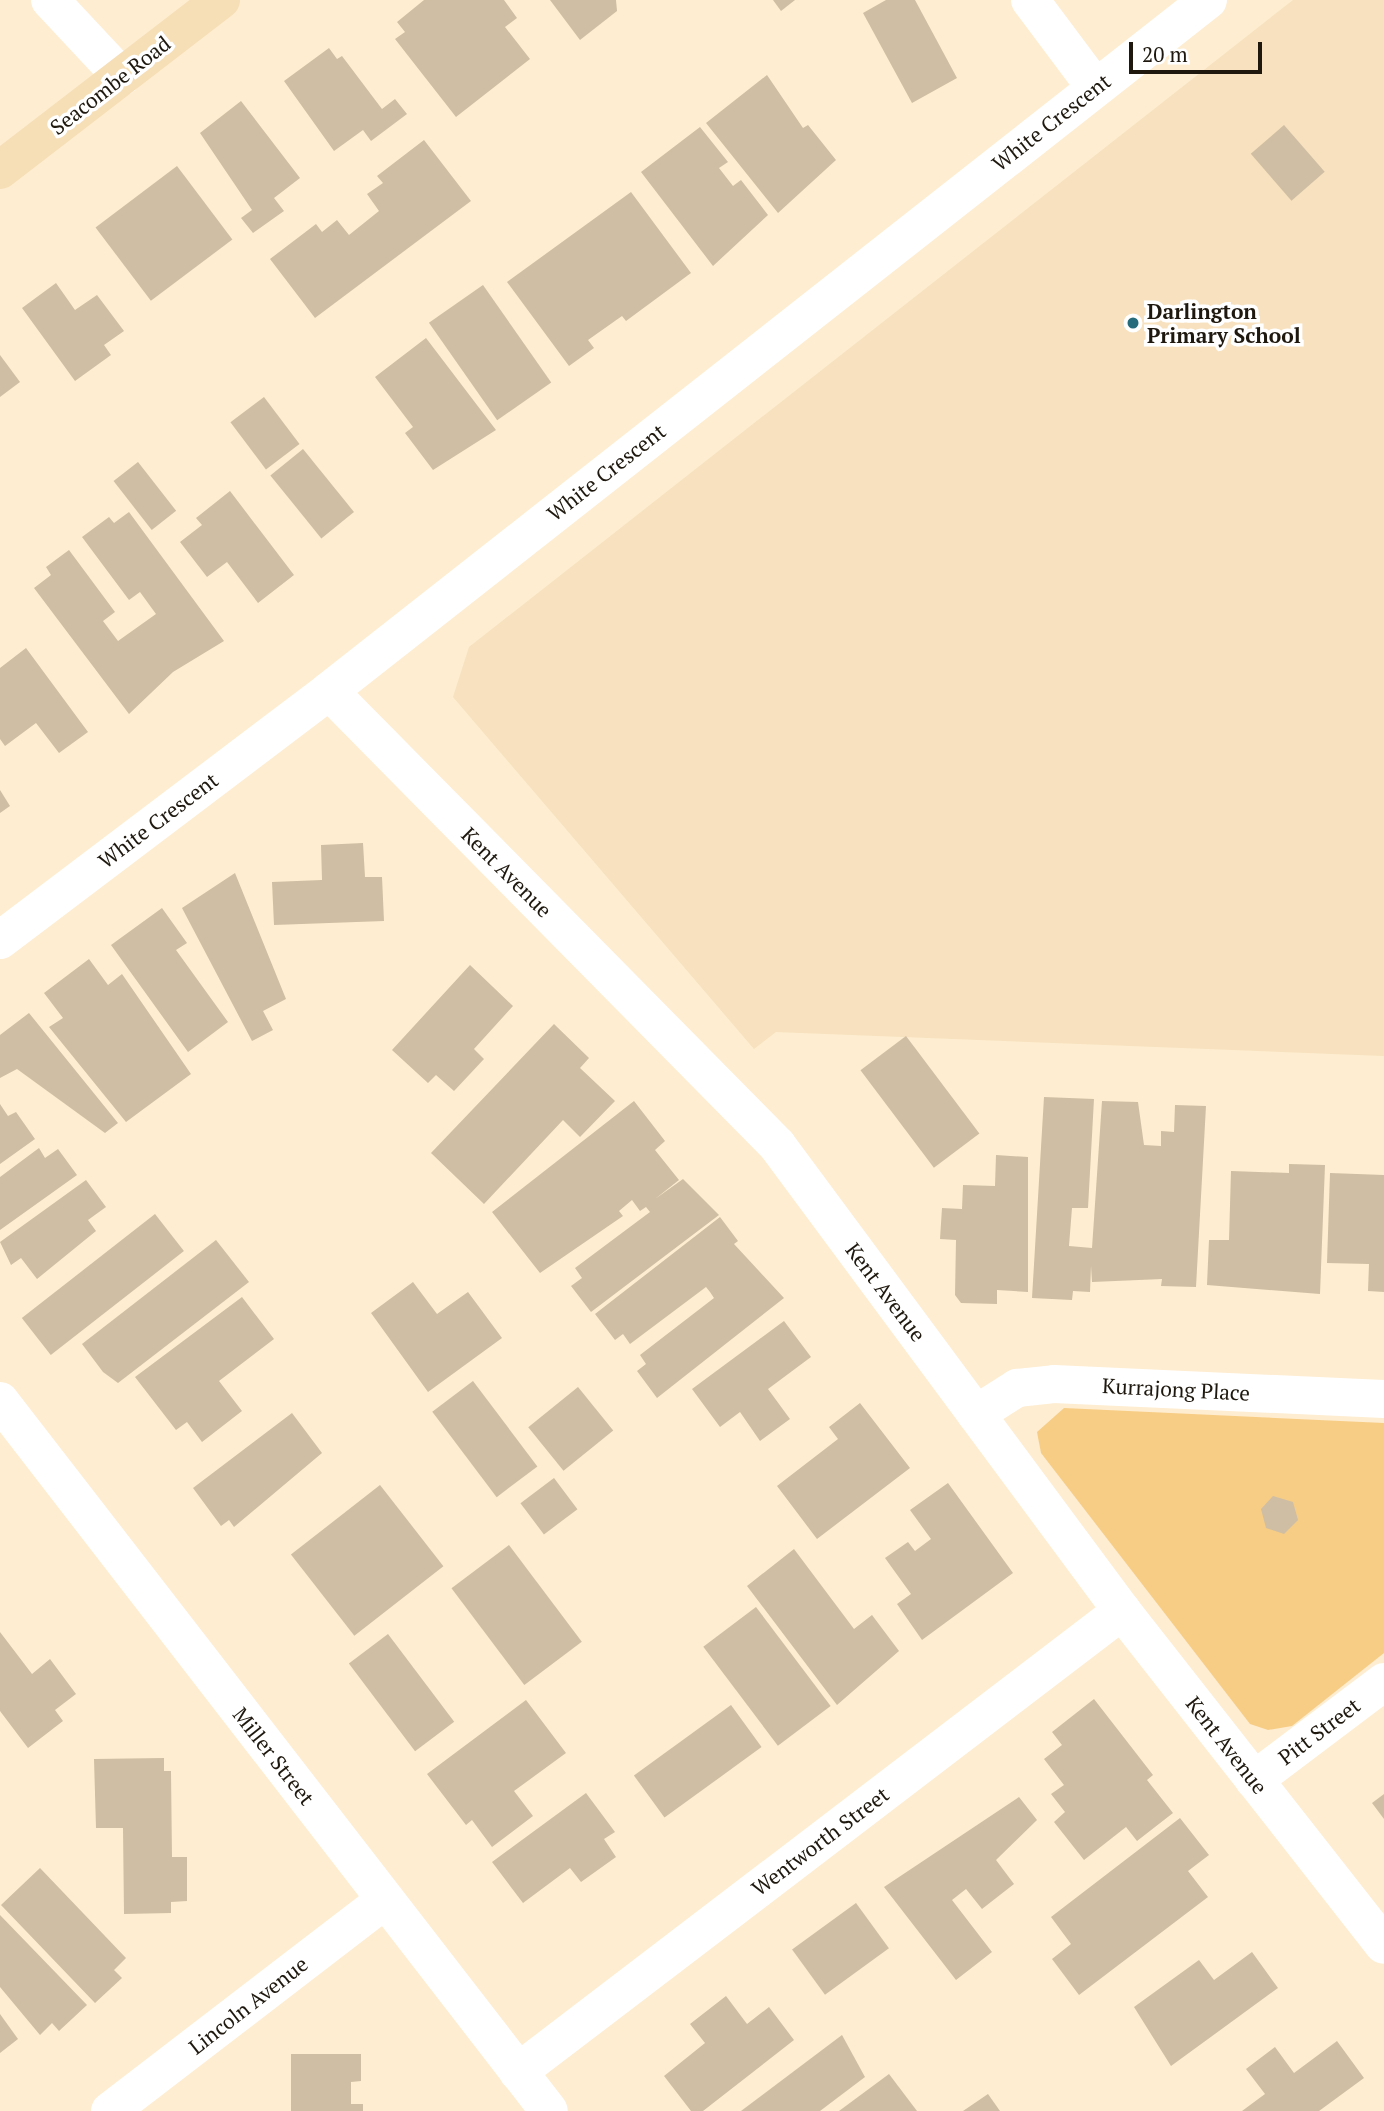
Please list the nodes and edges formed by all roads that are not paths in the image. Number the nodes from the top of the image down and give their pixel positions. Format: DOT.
graph roads {
  1 [pos="50,0"];
  2 [pos="221,0"];
  3 [pos="1030,0"];
  4 [pos="1208,0"];
  5 [pos="122,76"];
  6 [pos="1095,87"];
  7 [pos="0,170"];
  8 [pos="329,691"];
  9 [pos="0,940"];
  10 [pos="1384,1399"];
  11 [pos="0,1401"];
  12 [pos="976,1414"];
  13 [pos="1122,1611"];
  14 [pos="1384,1682"];
  15 [pos="1254,1780"];
  16 [pos="386,1899"];
  17 [pos="1384,1945"];
  18 [pos="519,2072"];
  19 [pos="110,2111"];
  20 [pos="549,2111"];
  1 -- 5 [label="street"];
  2 -- 5 [label="main road, Seacombe Road"];
  3 -- 6 [label="street"];
  4 -- 6 [label="street, White Crescent"];
  5 -- 7 [label="main road, Seacombe Road"];
  6 -- 8 [label="street, White Crescent"];
  8 -- 9 [label="street, White Crescent"];
  8 -- 12 [label="street, Kent Avenue"];
  10 -- 12 [label="street, Kurrajong Place"];
  11 -- 16 [label="street, Miller Street"];
  12 -- 13 [label="street, Kent Avenue"];
  13 -- 15 [label="street, Kent Avenue"];
  13 -- 18 [label="street, Wentworth Street"];
  14 -- 15 [label="street, Pitt Street"];
  15 -- 17 [label="street, Kent Avenue"];
  16 -- 18 [label="street, Miller Street"];
  16 -- 19 [label="street, Lincoln Avenue"];
  18 -- 20 [label="street, Miller Street"];
}
